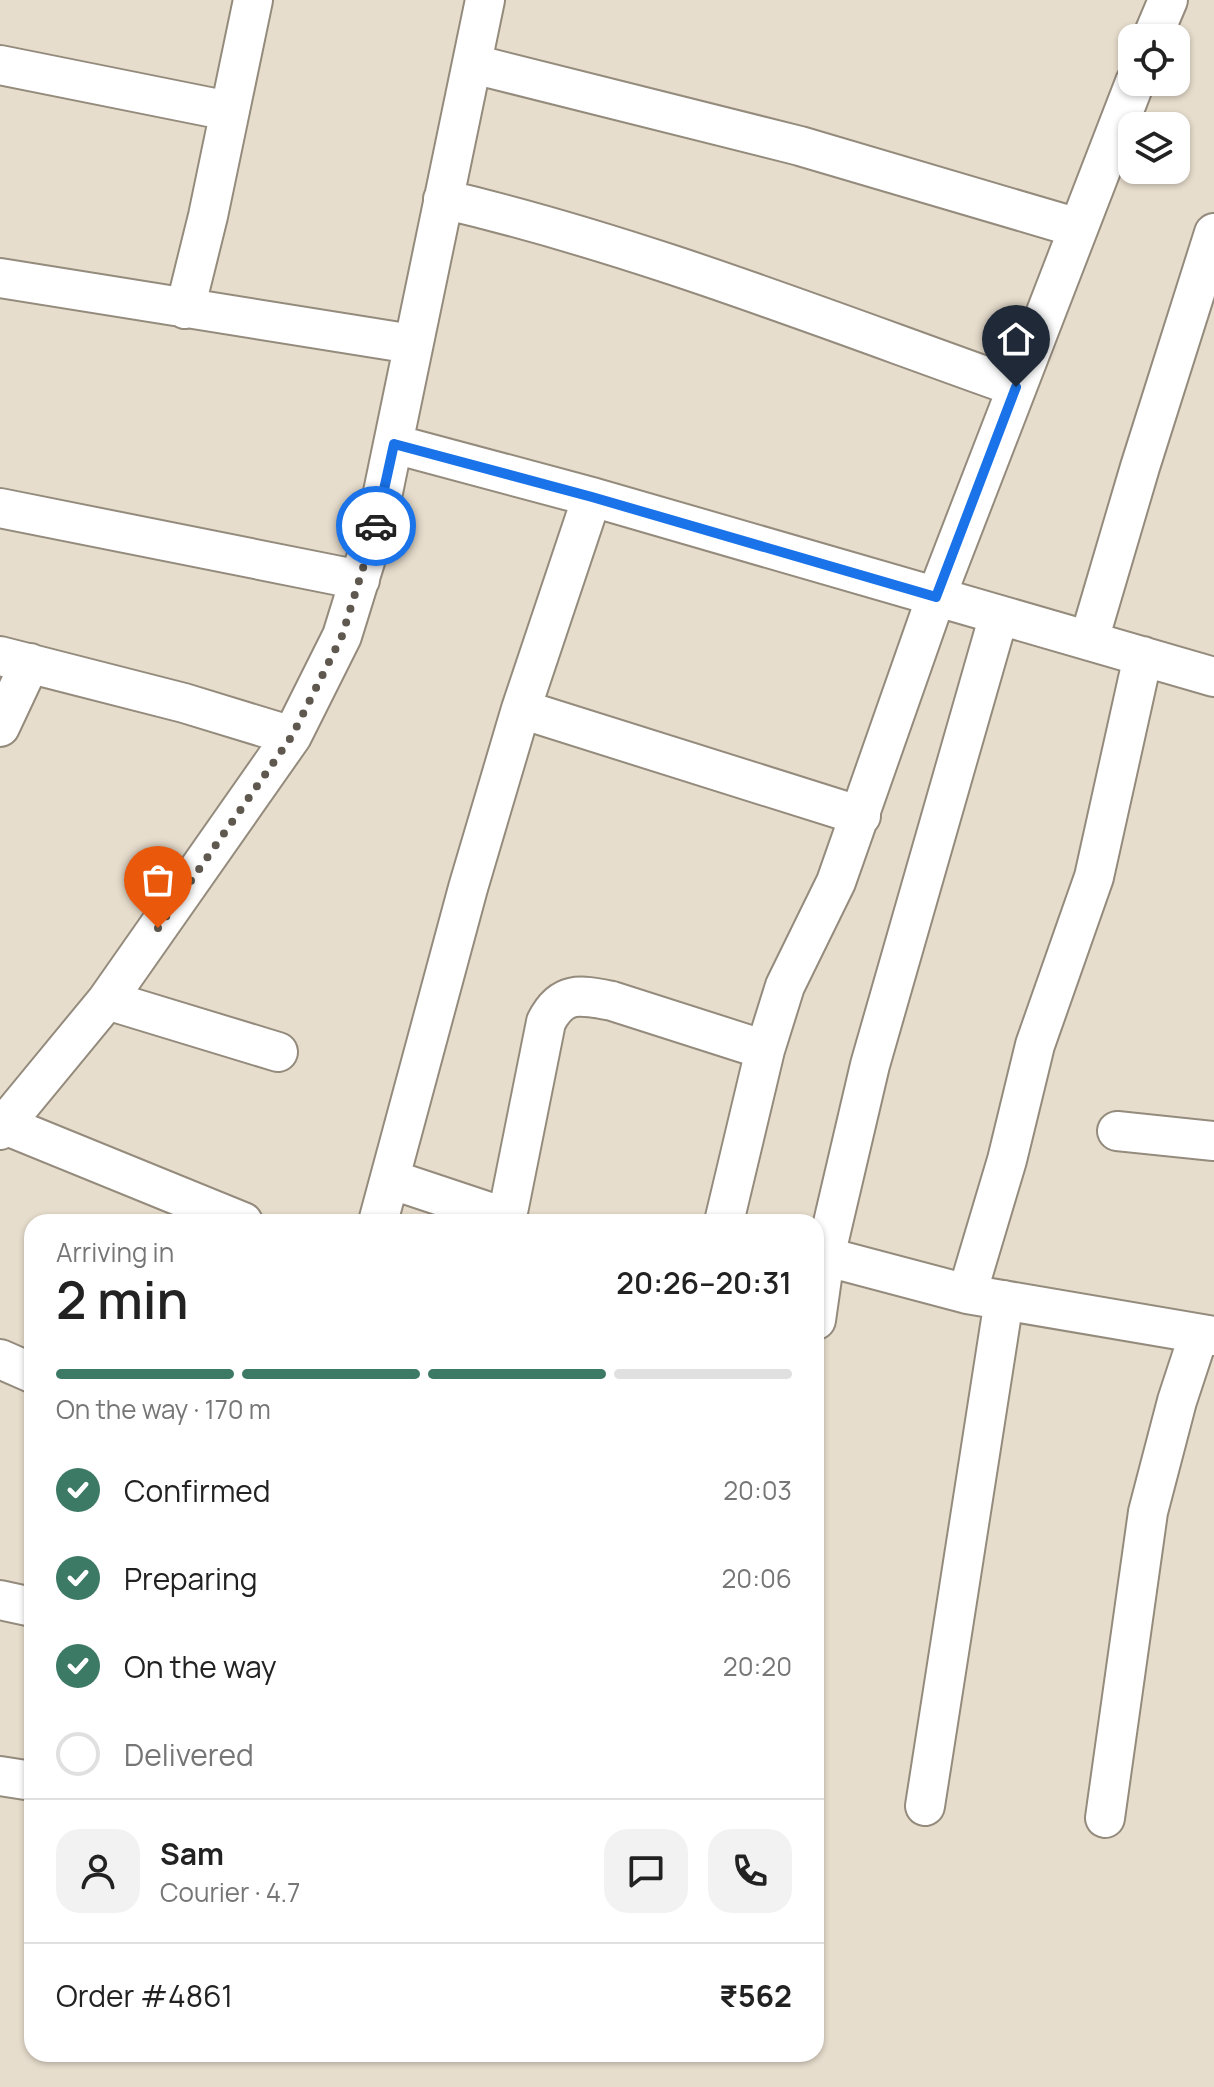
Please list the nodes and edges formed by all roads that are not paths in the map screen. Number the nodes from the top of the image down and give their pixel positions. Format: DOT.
graph roads {
  1 [pos="253,0"];
  2 [pos="485,0"];
  3 [pos="1168,0"];
  4 [pos="1158,24"];
  5 [pos="473,64"];
  6 [pos="0,65"];
  7 [pos="1130,96"];
  8 [pos="229,111"];
  9 [pos="443,199"];
  10 [pos="1078,228"];
  11 [pos="1214,233"];
  12 [pos="0,278"];
  13 [pos="185,309"];
  14 [pos="412,344"];
  15 [pos="1016,387"];
  16 [pos="394,444"];
  17 [pos="592,497"];
  18 [pos="0,508"];
  19 [pos="360,580"];
  20 [pos="936,597"];
  21 [pos="999,615"];
  22 [pos="1089,640"];
  23 [pos="1143,656"];
  24 [pos="15,659"];
  25 [pos="1214,677"];
  26 [pos="521,709"];
  27 [pos="0,727"];
  28 [pos="292,736"];
  29 [pos="861,816"];
  30 [pos="107,1000"];
  31 [pos="765,1050"];
  32 [pos="278,1052"];
  33 [pos="1,1126"];
  34 [pos="1117,1131"];
  35 [pos="1214,1141"];
  36 [pos="390,1179"];
  37 [pos="223,1214"];
  38 [pos="380,1214"];
  39 [pos="489,1214"];
  40 [pos="507,1214"];
  41 [pos="726,1214"];
  42 [pos="824,1240"];
  43 [pos="824,1256"];
  44 [pos="986,1297"];
  45 [pos="1207,1335"];
  46 [pos="0,1359"];
  47 [pos="24,1370"];
  48 [pos="0,1600"];
  49 [pos="24,1605"];
  50 [pos="0,1776"];
  51 [pos="24,1780"];
  52 [pos="925,1806"];
  53 [pos="1105,1818"];
  1 -- 8 [label="street"];
  2 -- 5 [label="street"];
  3 -- 4 [label="street"];
  5 -- 9 [label="street"];
  5 -- 10 [label="street"];
  6 -- 8 [label="street"];
  7 -- 10 [label="street"];
  8 -- 13 [label="street"];
  9 -- 14 [label="street"];
  9 -- 15 [label="street"];
  10 -- 15 [label="street"];
  11 -- 22 [label="street"];
  12 -- 13 [label="street"];
  13 -- 14 [label="street"];
  14 -- 16 [label="street"];
  15 -- 20 [label="street"];
  16 -- 17 [label="street"];
  16 -- 19 [label="street"];
  17 -- 20 [label="street"];
  17 -- 26 [label="street"];
  18 -- 19 [label="street"];
  19 -- 28 [label="street"];
  20 -- 21 [label="street"];
  20 -- 29 [label="street"];
  21 -- 22 [label="street"];
  21 -- 42 [label="street"];
  22 -- 23 [label="street"];
  23 -- 25 [label="street"];
  23 -- 44 [label="street"];
  24 -- 27 [label="street"];
  24 -- 28 [label="street"];
  26 -- 29 [label="street"];
  26 -- 36 [label="street"];
  28 -- 30 [label="street"];
  29 -- 31 [label="street"];
  30 -- 32 [label="street"];
  30 -- 33 [label="street"];
  31 -- 40 [label="street"];
  31 -- 41 [label="street"];
  33 -- 37 [label="street"];
  34 -- 35 [label="street"];
  36 -- 38 [label="street"];
  36 -- 39 [label="street"];
  43 -- 44 [label="street"];
  44 -- 45 [label="street"];
  44 -- 52 [label="street"];
  45 -- 53 [label="street"];
  46 -- 47 [label="street"];
  48 -- 49 [label="street"];
  50 -- 51 [label="street"];
}
